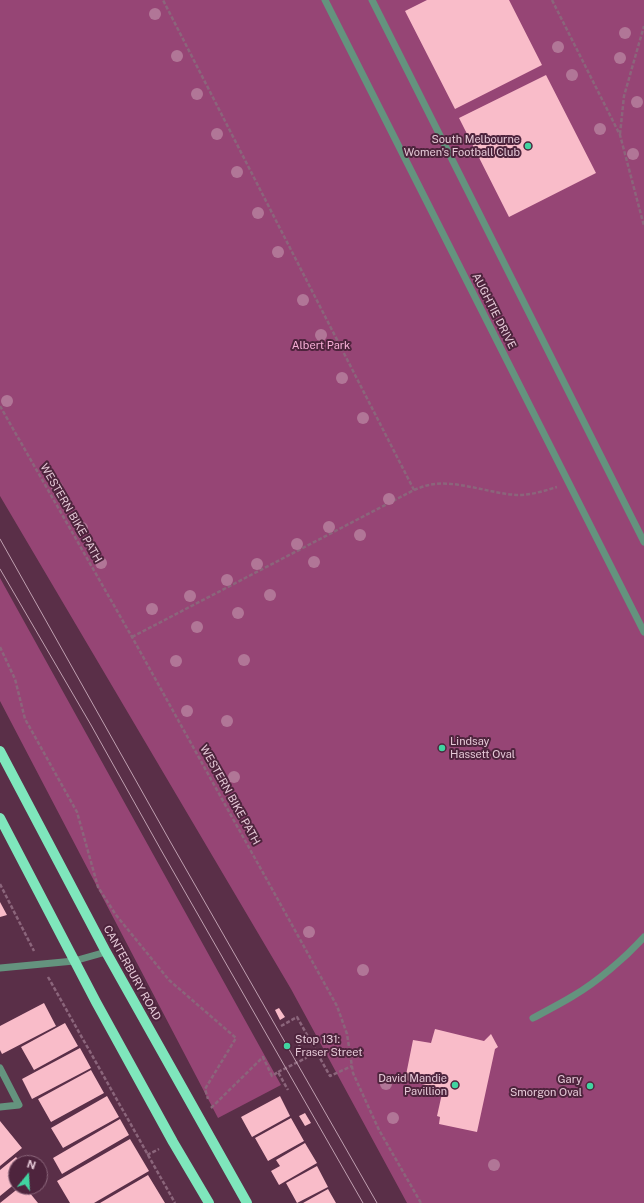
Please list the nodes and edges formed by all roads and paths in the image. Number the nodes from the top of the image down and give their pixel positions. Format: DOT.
graph roads {
  1 [pos="162,0"];
  2 [pos="325,0"];
  3 [pos="372,0"];
  4 [pos="552,0"];
  5 [pos="644,26"];
  6 [pos="620,134"];
  7 [pos="644,226"];
  8 [pos="0,406"];
  9 [pos="569,483"];
  10 [pos="414,490"];
  11 [pos="644,542"];
  12 [pos="644,632"];
  13 [pos="132,637"];
  14 [pos="0,647"];
  15 [pos="0,752"];
  16 [pos="0,818"];
  17 [pos="0,884"];
  18 [pos="644,938"];
  19 [pos="106,952"];
  20 [pos="74,960"];
  21 [pos="41,964"];
  22 [pos="0,968"];
  23 [pos="532,1018"];
  24 [pos="281,1026"];
  25 [pos="298,1044"];
  26 [pos="352,1066"];
  27 [pos="0,1068"];
  28 [pos="278,1072"];
  29 [pos="288,1090"];
  30 [pos="0,1107"];
  31 [pos="161,1149"];
  32 [pos="147,1155"];
  33 [pos="175,1203"];
  34 [pos="209,1203"];
  35 [pos="247,1203"];
  36 [pos="421,1203"];
  1 -- 10 [label="path"];
  2 -- 9 [label="street, AUGHTIE DRIVE"];
  3 -- 11 [label="street"];
  4 -- 6 [label="path"];
  5 -- 6 [label="path"];
  6 -- 7 [label="path"];
  8 -- 13 [label="path, WESTERN BIKE PATH"];
  9 -- 10 [label="path"];
  9 -- 12 [label="street, AUGHTIE DRIVE"];
  10 -- 13 [label="path"];
  13 -- 26 [label="path, WESTERN BIKE PATH"];
  14 -- 28 [label="path"];
  15 -- 19 [label="main road, CANTERBURY ROAD"];
  16 -- 20 [label="main road"];
  17 -- 21 [label="path"];
  18 -- 23 [label="street"];
  19 -- 20 [label="street"];
  19 -- 35 [label="main road, CANTERBURY ROAD"];
  20 -- 21 [label="street"];
  20 -- 34 [label="main road"];
  21 -- 22 [label="street"];
  21 -- 32 [label="path"];
  24 -- 26 [label="path"];
  25 -- 28 [label="path"];
  26 -- 36 [label="path, WESTERN BIKE PATH"];
  27 -- 30 [label="street"];
  28 -- 29 [label="path"];
  31 -- 32 [label="path"];
  32 -- 33 [label="path"];
}
